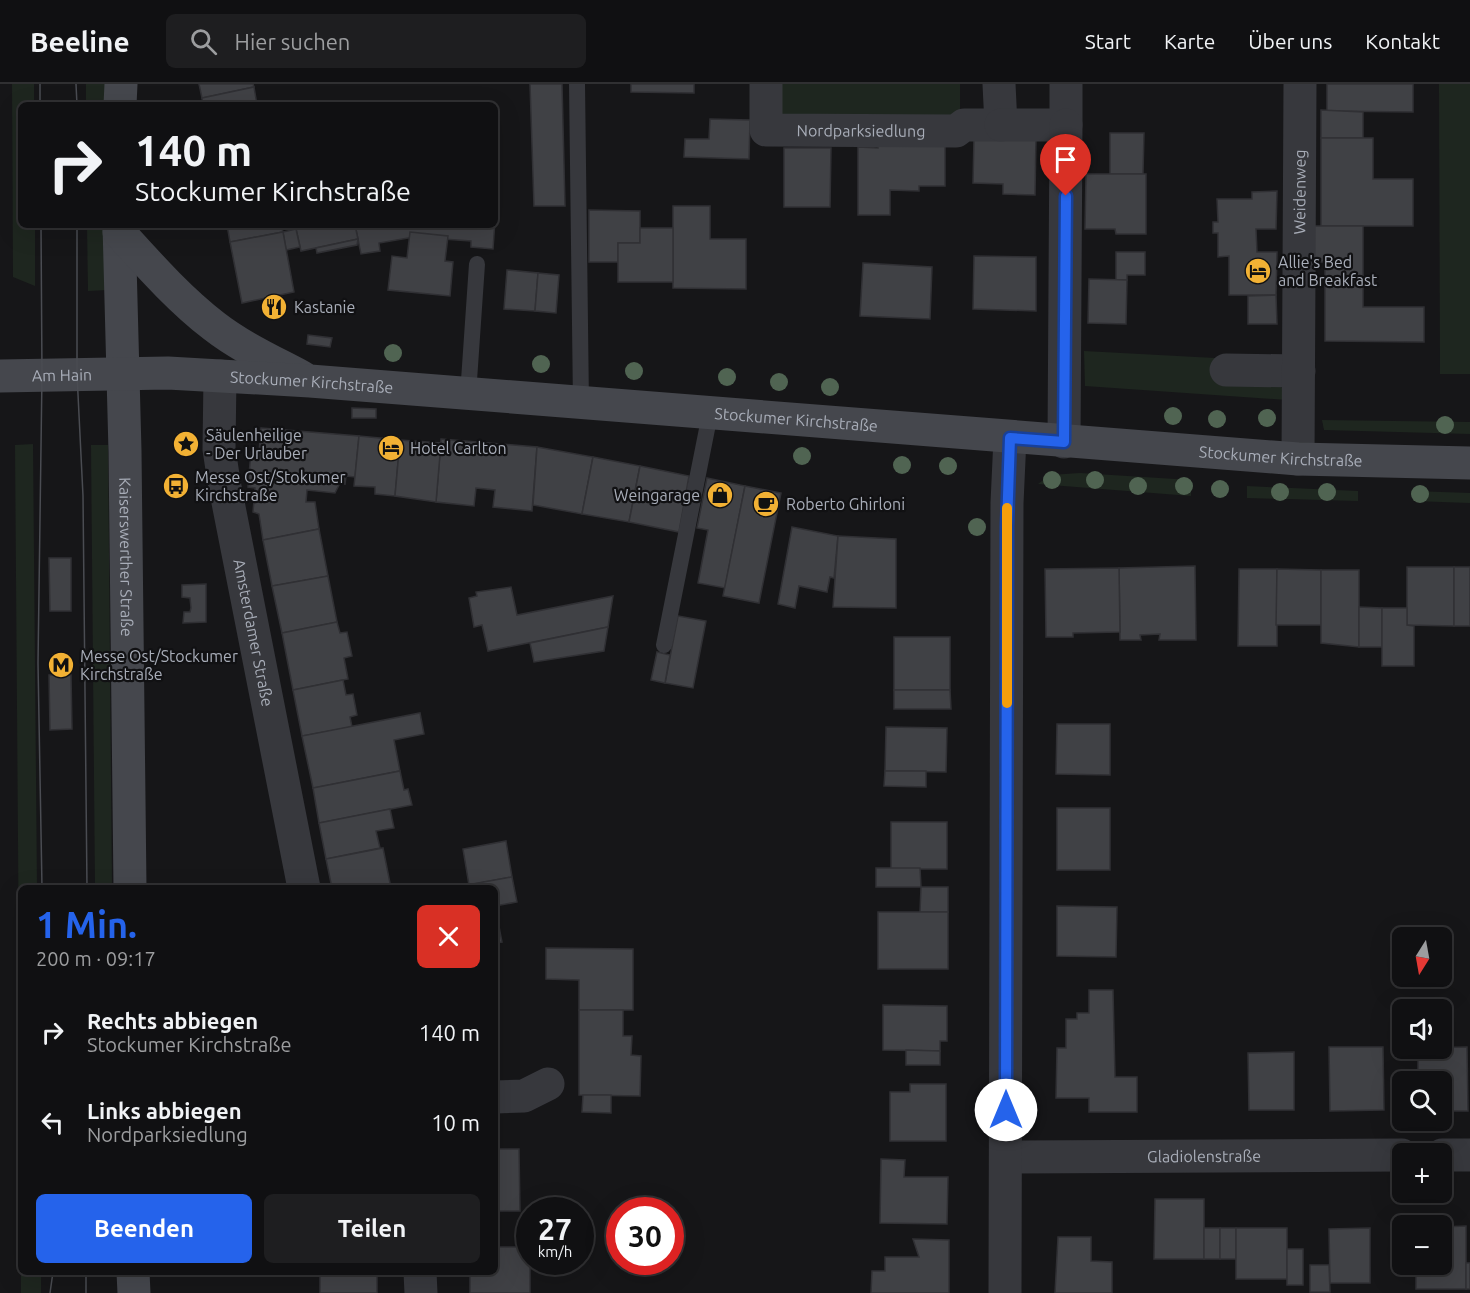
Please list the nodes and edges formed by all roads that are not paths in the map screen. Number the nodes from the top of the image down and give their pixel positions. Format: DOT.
graph roads {
  1 [pos="120,84"];
  2 [pos="577,84"];
  3 [pos="766,84"];
  4 [pos="999,84"];
  5 [pos="1066,84"];
  6 [pos="1300,84"];
  7 [pos="120,102"];
  8 [pos="1001,124"];
  9 [pos="1066,125"];
  10 [pos="119,229"];
  11 [pos="477,264"];
  12 [pos="260,354"];
  13 [pos="1226,370"];
  14 [pos="1299,371"];
  15 [pos="123,373"];
  16 [pos="209,375"];
  17 [pos="0,376"];
  18 [pos="310,381"];
  19 [pos="468,395"];
  20 [pos="582,404"];
  21 [pos="710,414"];
  22 [pos="1010,438"];
  23 [pos="1064,442"];
  24 [pos="1298,459"];
  25 [pos="1470,463"];
  26 [pos="664,645"];
  27 [pos="129,885"];
  28 [pos="303,885"];
  29 [pos="548,1084"];
  30 [pos="498,1097"];
  31 [pos="1392,1155"];
  32 [pos="1452,1155"];
  33 [pos="1470,1155"];
  34 [pos="1006,1157"];
  35 [pos="134,1275"];
  36 [pos="420,1275"];
  37 [pos="134,1293"];
  38 [pos="421,1293"];
  39 [pos="1005,1293"];
  1 -- 7 [label="street"];
  2 -- 20 [label="lane"];
  3 -- 8 [label="street, Nordparksiedlung"];
  4 -- 8 [label="street"];
  5 -- 9 [label="street"];
  6 -- 14 [label="street, Weidenweg"];
  8 -- 9 [label="street, Nordparksiedlung"];
  9 -- 23 [label="street"];
  10 -- 12 [label="street"];
  10 -- 15 [label="street, Kaiserswerther Straße"];
  11 -- 19 [label="lane"];
  12 -- 16 [label="street"];
  12 -- 18 [label="street"];
  13 -- 14 [label="street"];
  14 -- 24 [label="street, Weidenweg"];
  15 -- 16 [label="street, Stockumer Kirchstraße"];
  15 -- 17 [label="street, Am Hain"];
  15 -- 27 [label="street, Kaiserswerther Straße"];
  16 -- 18 [label="street, Stockumer Kirchstraße"];
  16 -- 28 [label="street, Amsterdamer Straße"];
  18 -- 19 [label="street, Stockumer Kirchstraße"];
  19 -- 20 [label="street, Stockumer Kirchstraße"];
  20 -- 21 [label="street, Stockumer Kirchstraße"];
  21 -- 22 [label="street, Stockumer Kirchstraße"];
  21 -- 26 [label="lane"];
  22 -- 23 [label="street, Stockumer Kirchstraße"];
  22 -- 34 [label="street"];
  23 -- 24 [label="street, Stockumer Kirchstraße"];
  24 -- 25 [label="street, Stockumer Kirchstraße"];
  29 -- 30 [label="street"];
  31 -- 34 [label="street, Gladiolenstraße"];
  32 -- 33 [label="street"];
  34 -- 39 [label="street"];
  35 -- 37 [label="street"];
  36 -- 38 [label="street"];
}
